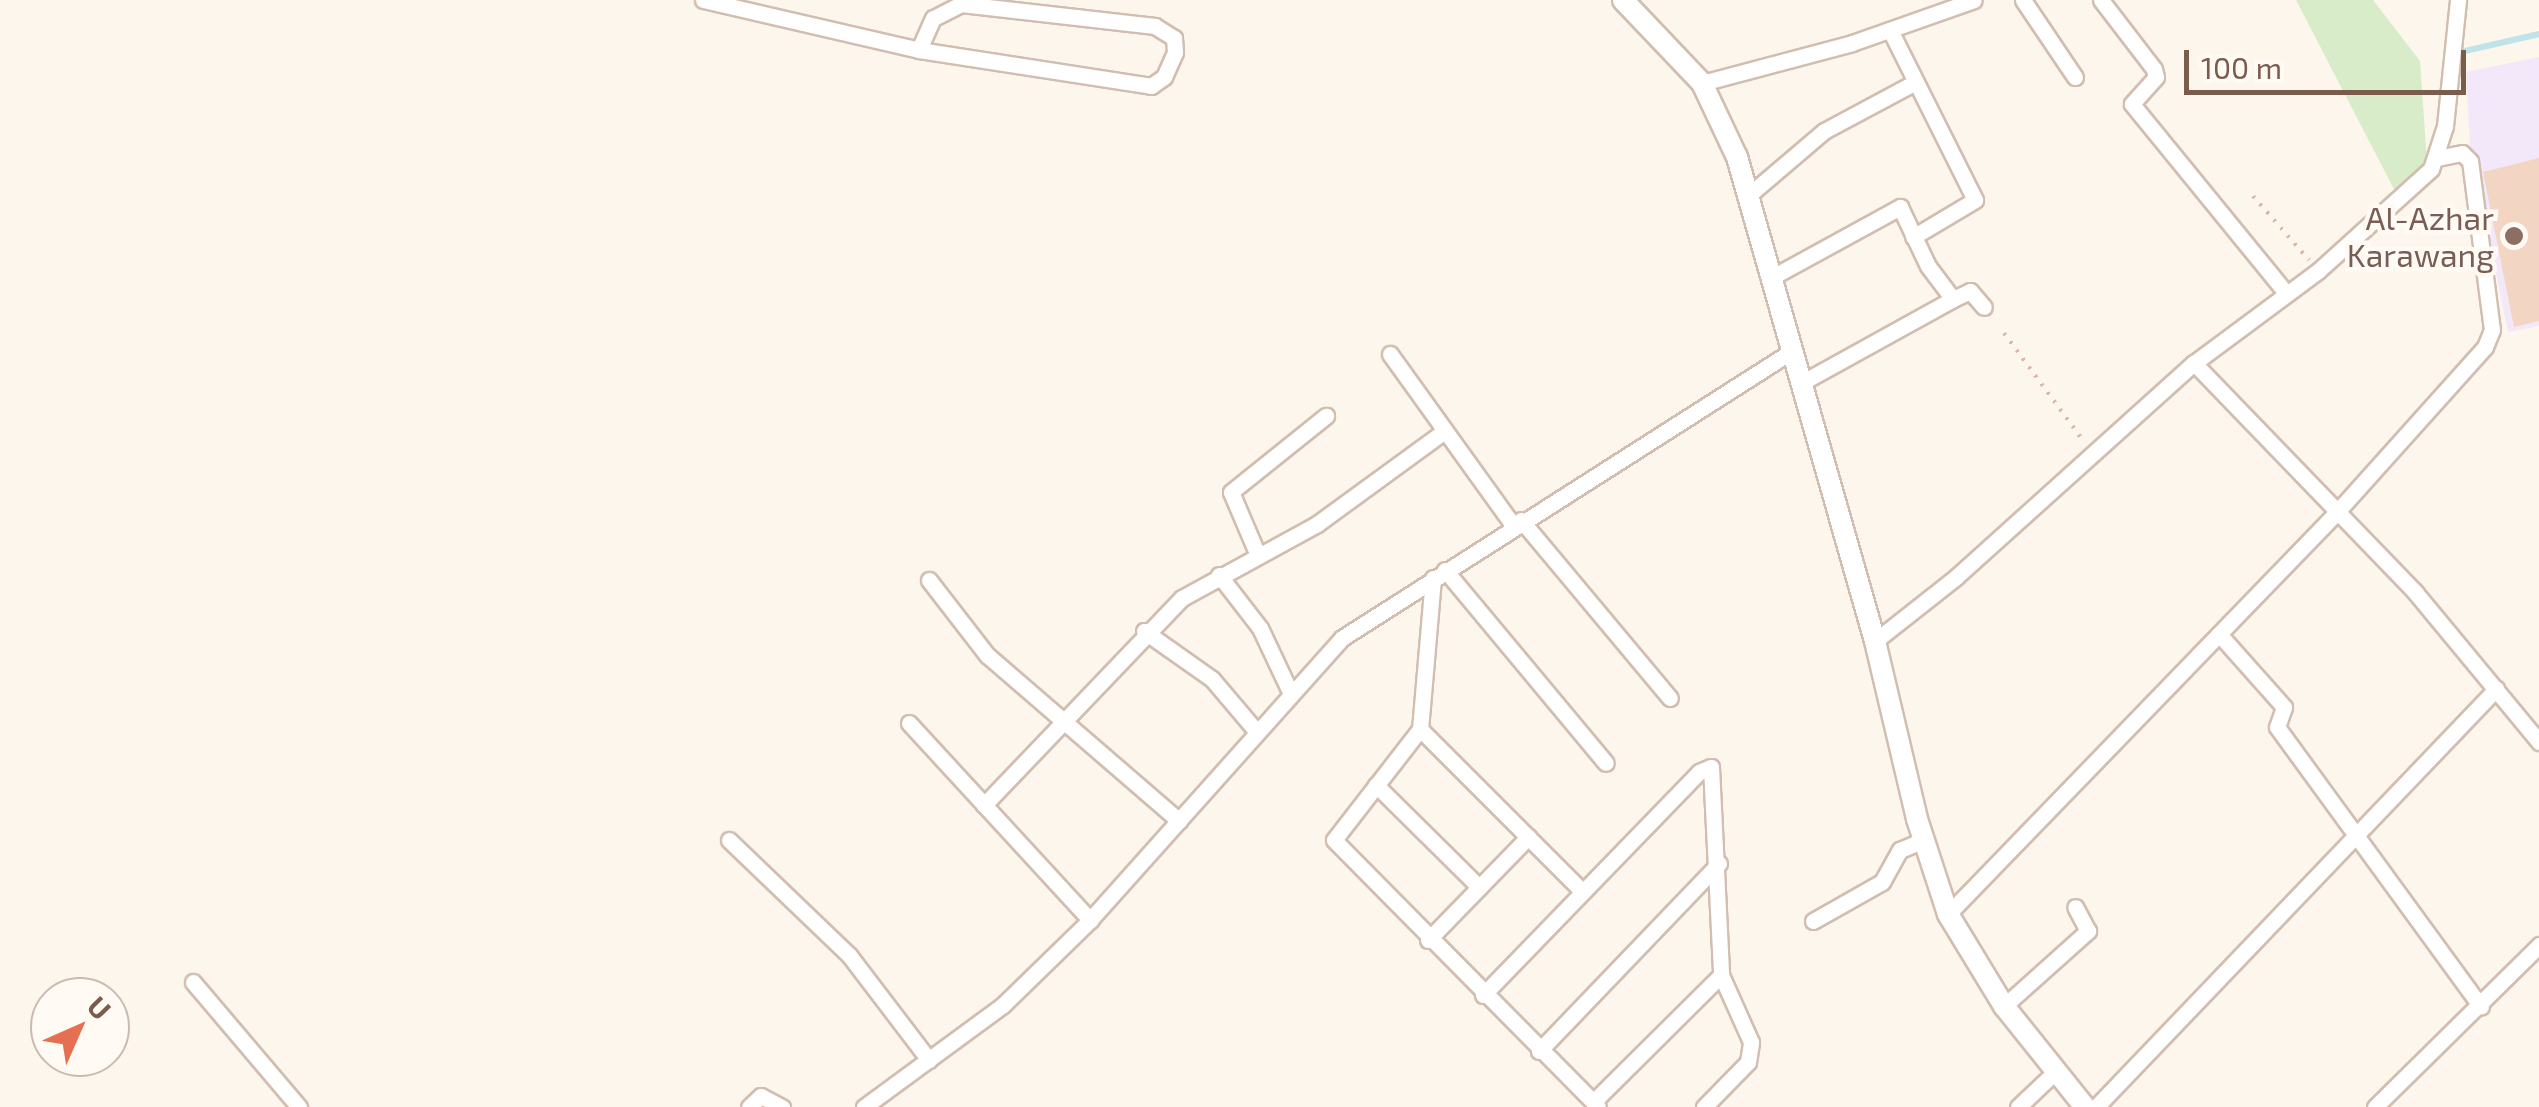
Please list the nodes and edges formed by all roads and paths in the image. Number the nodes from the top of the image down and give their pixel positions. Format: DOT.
graph roads {
  1 [pos="703,0"];
  2 [pos="1624,0"];
  3 [pos="1974,0"];
  4 [pos="2022,0"];
  5 [pos="2101,0"];
  6 [pos="2458,0"];
  7 [pos="1890,30"];
  8 [pos="919,50"];
  9 [pos="2075,77"];
  10 [pos="1702,83"];
  11 [pos="1914,83"];
  12 [pos="2438,158"];
  13 [pos="1750,194"];
  14 [pos="2253,196"];
  15 [pos="1913,237"];
  16 [pos="2318,271"];
  17 [pos="1774,276"];
  18 [pos="2287,294"];
  19 [pos="1953,299"];
  20 [pos="1984,306"];
  21 [pos="2004,333"];
  22 [pos="1792,351"];
  23 [pos="1390,354"];
  24 [pos="2194,364"];
  25 [pos="1801,384"];
  26 [pos="1326,416"];
  27 [pos="1443,432"];
  28 [pos="2092,451"];
  29 [pos="2336,513"];
  30 [pos="1517,522"];
  31 [pos="1257,553"];
  32 [pos="1439,574"];
  33 [pos="1219,575"];
  34 [pos="930,580"];
  35 [pos="1144,631"];
  36 [pos="2219,634"];
  37 [pos="1875,641"];
  38 [pos="2496,689"];
  39 [pos="1291,694"];
  40 [pos="1670,698"];
  41 [pos="1067,718"];
  42 [pos="909,722"];
  43 [pos="1420,729"];
  44 [pos="1257,732"];
  45 [pos="2539,742"];
  46 [pos="1606,764"];
  47 [pos="1376,785"];
  48 [pos="984,805"];
  49 [pos="1179,822"];
  50 [pos="2355,835"];
  51 [pos="1528,837"];
  52 [pos="728,840"];
  53 [pos="1923,840"];
  54 [pos="1719,863"];
  55 [pos="1479,887"];
  56 [pos="1581,890"];
  57 [pos="2075,906"];
  58 [pos="1948,914"];
  59 [pos="1090,920"];
  60 [pos="1814,921"];
  61 [pos="1428,940"];
  62 [pos="2539,945"];
  63 [pos="1722,975"];
  64 [pos="192,982"];
  65 [pos="1483,995"];
  66 [pos="2004,1006"];
  67 [pos="2481,1007"];
  68 [pos="1539,1051"];
  69 [pos="929,1060"];
  70 [pos="2056,1070"];
  71 [pos="884,1093"];
  72 [pos="1595,1105"];
  73 [pos="298,1107"];
  74 [pos="750,1107"];
  75 [pos="782,1107"];
  76 [pos="864,1107"];
  77 [pos="894,1107"];
  78 [pos="1704,1107"];
  79 [pos="2018,1107"];
  80 [pos="2084,1107"];
  81 [pos="2096,1107"];
  82 [pos="2375,1107"];
  1 -- 8 [label="street"];
  2 -- 10 [label="street"];
  3 -- 7 [label="street"];
  4 -- 9 [label="street"];
  5 -- 18 [label="street"];
  6 -- 12 [label="street"];
  7 -- 10 [label="street"];
  7 -- 11 [label="street"];
  8 -- 8 [label="street"];
  10 -- 13 [label="street"];
  11 -- 13 [label="street"];
  11 -- 15 [label="street"];
  12 -- 16 [label="street"];
  12 -- 29 [label="street"];
  13 -- 17 [label="street"];
  14 -- 16 [label="path"];
  15 -- 17 [label="street"];
  15 -- 19 [label="street"];
  16 -- 18 [label="street"];
  17 -- 22 [label="street"];
  18 -- 24 [label="street"];
  19 -- 20 [label="street"];
  19 -- 25 [label="street"];
  21 -- 28 [label="path"];
  22 -- 25 [label="street"];
  22 -- 30 [label="street"];
  23 -- 27 [label="street"];
  24 -- 28 [label="street"];
  24 -- 29 [label="street"];
  25 -- 37 [label="street"];
  26 -- 31 [label="street"];
  27 -- 30 [label="street"];
  27 -- 31 [label="street"];
  28 -- 37 [label="street"];
  29 -- 36 [label="street"];
  29 -- 38 [label="street"];
  30 -- 32 [label="street"];
  30 -- 40 [label="street"];
  31 -- 33 [label="street"];
  32 -- 39 [label="street"];
  32 -- 43 [label="street"];
  32 -- 46 [label="street"];
  33 -- 35 [label="street"];
  33 -- 39 [label="street"];
  34 -- 41 [label="street"];
  35 -- 41 [label="street"];
  35 -- 44 [label="street"];
  36 -- 50 [label="street"];
  36 -- 58 [label="street"];
  37 -- 53 [label="street"];
  38 -- 45 [label="street"];
  38 -- 50 [label="street"];
  39 -- 44 [label="street"];
  41 -- 48 [label="street"];
  41 -- 49 [label="street"];
  42 -- 48 [label="street"];
  43 -- 47 [label="street"];
  43 -- 51 [label="street"];
  44 -- 49 [label="street"];
  47 -- 55 [label="street"];
  47 -- 61 [label="street"];
  48 -- 59 [label="street"];
  49 -- 59 [label="street"];
  50 -- 67 [label="street"];
  50 -- 81 [label="street"];
  51 -- 55 [label="street"];
  51 -- 56 [label="street"];
  52 -- 69 [label="street"];
  53 -- 58 [label="street"];
  53 -- 60 [label="street"];
  54 -- 56 [label="street"];
  54 -- 63 [label="street"];
  54 -- 68 [label="street"];
  55 -- 61 [label="street"];
  56 -- 65 [label="street"];
  57 -- 66 [label="street"];
  58 -- 66 [label="street"];
  59 -- 69 [label="street"];
  61 -- 65 [label="street"];
  62 -- 67 [label="street"];
  63 -- 72 [label="street"];
  63 -- 78 [label="street"];
  64 -- 73 [label="street"];
  65 -- 68 [label="street"];
  66 -- 70 [label="street"];
  67 -- 82 [label="street"];
  68 -- 72 [label="street"];
  69 -- 71 [label="street"];
  70 -- 79 [label="street"];
  70 -- 80 [label="street"];
  71 -- 76 [label="street"];
  71 -- 77 [label="street"];
  74 -- 75 [label="street"];
}
